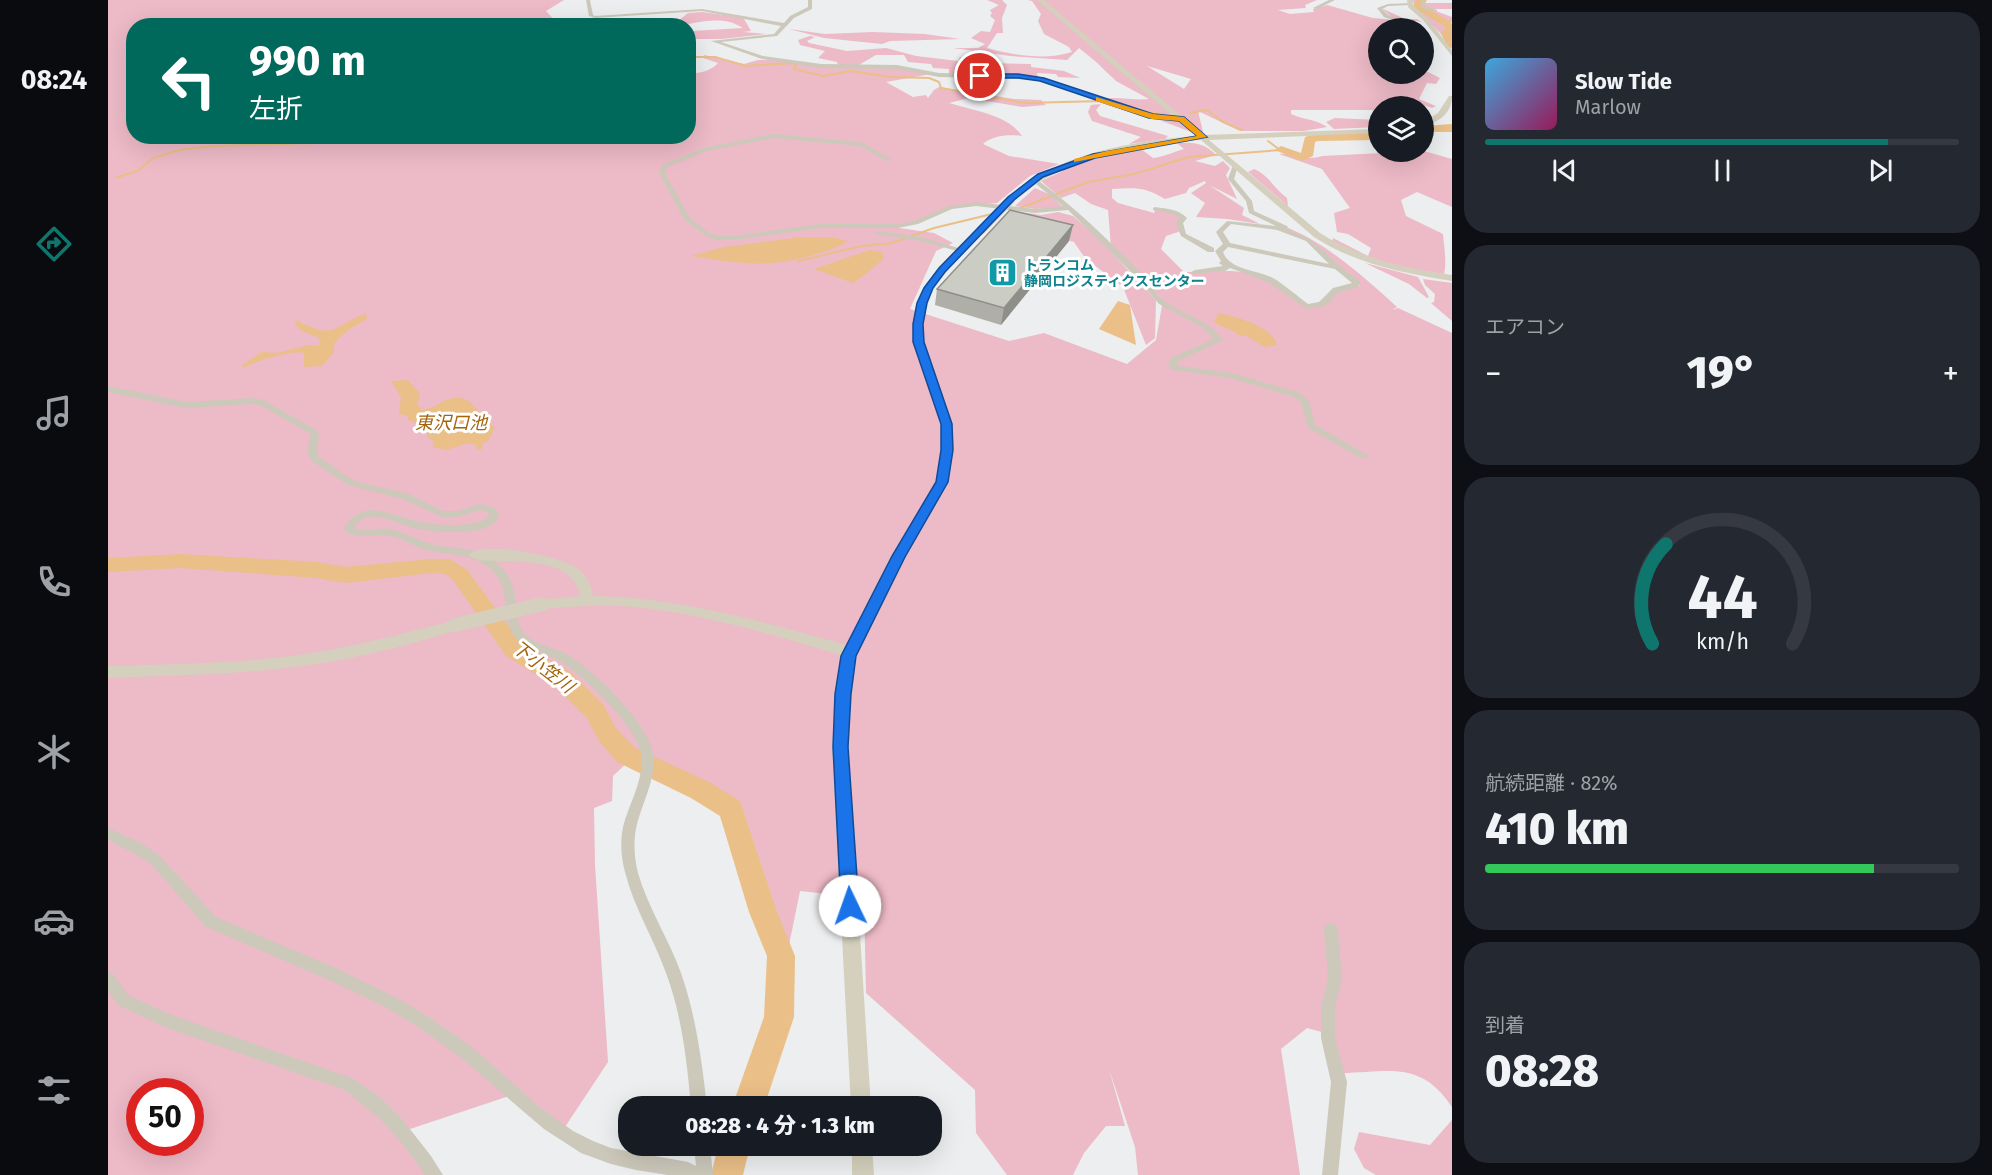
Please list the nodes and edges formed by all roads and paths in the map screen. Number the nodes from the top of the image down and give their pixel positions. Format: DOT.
graph roads {
  1 [pos="588,0"];
  2 [pos="810,0"];
  3 [pos="1040,0"];
  4 [pos="1333,0"];
  5 [pos="1386,0"];
  6 [pos="707,1"];
  7 [pos="1424,1"];
  8 [pos="1410,2"];
  9 [pos="1398,4"];
  10 [pos="1315,8"];
  11 [pos="702,10"];
  12 [pos="1435,11"];
  13 [pos="1392,18"];
  14 [pos="786,25"];
  15 [pos="1452,54"];
  16 [pos="1452,98"];
  17 [pos="1181,118"];
  18 [pos="1434,119"];
  19 [pos="1368,131"];
  20 [pos="1203,137"];
  21 [pos="889,160"];
  22 [pos="1235,165"];
  23 [pos="1034,180"];
  24 [pos="1068,208"];
  25 [pos="1155,209"];
  26 [pos="848,227"];
  27 [pos="1280,227"];
  28 [pos="1324,240"];
  29 [pos="1199,241"];
  30 [pos="1227,245"];
  31 [pos="961,250"];
  32 [pos="1211,250"];
  33 [pos="1226,264"];
  34 [pos="1336,267"];
  35 [pos="1195,272"];
  36 [pos="1452,278"];
  37 [pos="108,389"];
  38 [pos="1364,456"];
  39 [pos="476,555"];
  40 [pos="587,600"];
  41 [pos="850,652"];
  42 [pos="108,672"];
  43 [pos="108,834"];
  44 [pos="1331,930"];
  45 [pos="108,979"];
  46 [pos="698,1096"];
  47 [pos="860,1096"];
  48 [pos="703,1156"];
  49 [pos="863,1156"];
  50 [pos="435,1175"];
  51 [pos="696,1175"];
  52 [pos="705,1175"];
  53 [pos="864,1175"];
  54 [pos="1330,1175"];
  1 -- 11 [label="street"];
  2 -- 14 [label="street"];
  3 -- 17 [label="main road"];
  4 -- 10 [label="street"];
  5 -- 9 [label="street"];
  6 -- 11 [label="street"];
  7 -- 12 [label="street"];
  8 -- 9 [label="street"];
  8 -- 15 [label="main road"];
  9 -- 13 [label="street"];
  11 -- 14 [label="street"];
  14 -- 17 [label="street"];
  16 -- 18 [label="main road"];
  17 -- 20 [label="main road"];
  19 -- 20 [label="main road"];
  20 -- 22 [label="main road"];
  20 -- 23 [label="main road"];
  21 -- 26 [label="street"];
  22 -- 27 [label="street"];
  22 -- 28 [label="main road"];
  23 -- 24 [label="street"];
  23 -- 31 [label="main road, bridge"];
  24 -- 26 [label="street"];
  24 -- 38 [label="street"];
  25 -- 32 [label="street"];
  26 -- 31 [label="street"];
  27 -- 28 [label="street"];
  27 -- 30 [label="street"];
  27 -- 34 [label="street"];
  28 -- 36 [label="main road"];
  29 -- 32 [label="street"];
  30 -- 33 [label="street"];
  30 -- 34 [label="street"];
  31 -- 41 [label="main road"];
  32 -- 33 [label="street"];
  33 -- 34 [label="street"];
  33 -- 35 [label="street"];
  37 -- 39 [label="street"];
  39 -- 40 [label="main road"];
  39 -- 46 [label="street"];
  40 -- 41 [label="main road"];
  40 -- 42 [label="main road, bridge"];
  41 -- 47 [label="main road"];
  43 -- 51 [label="street"];
  44 -- 54 [label="street"];
  45 -- 50 [label="street"];
  48 -- 52 [label="street"];
  49 -- 53 [label="main road"];
}
